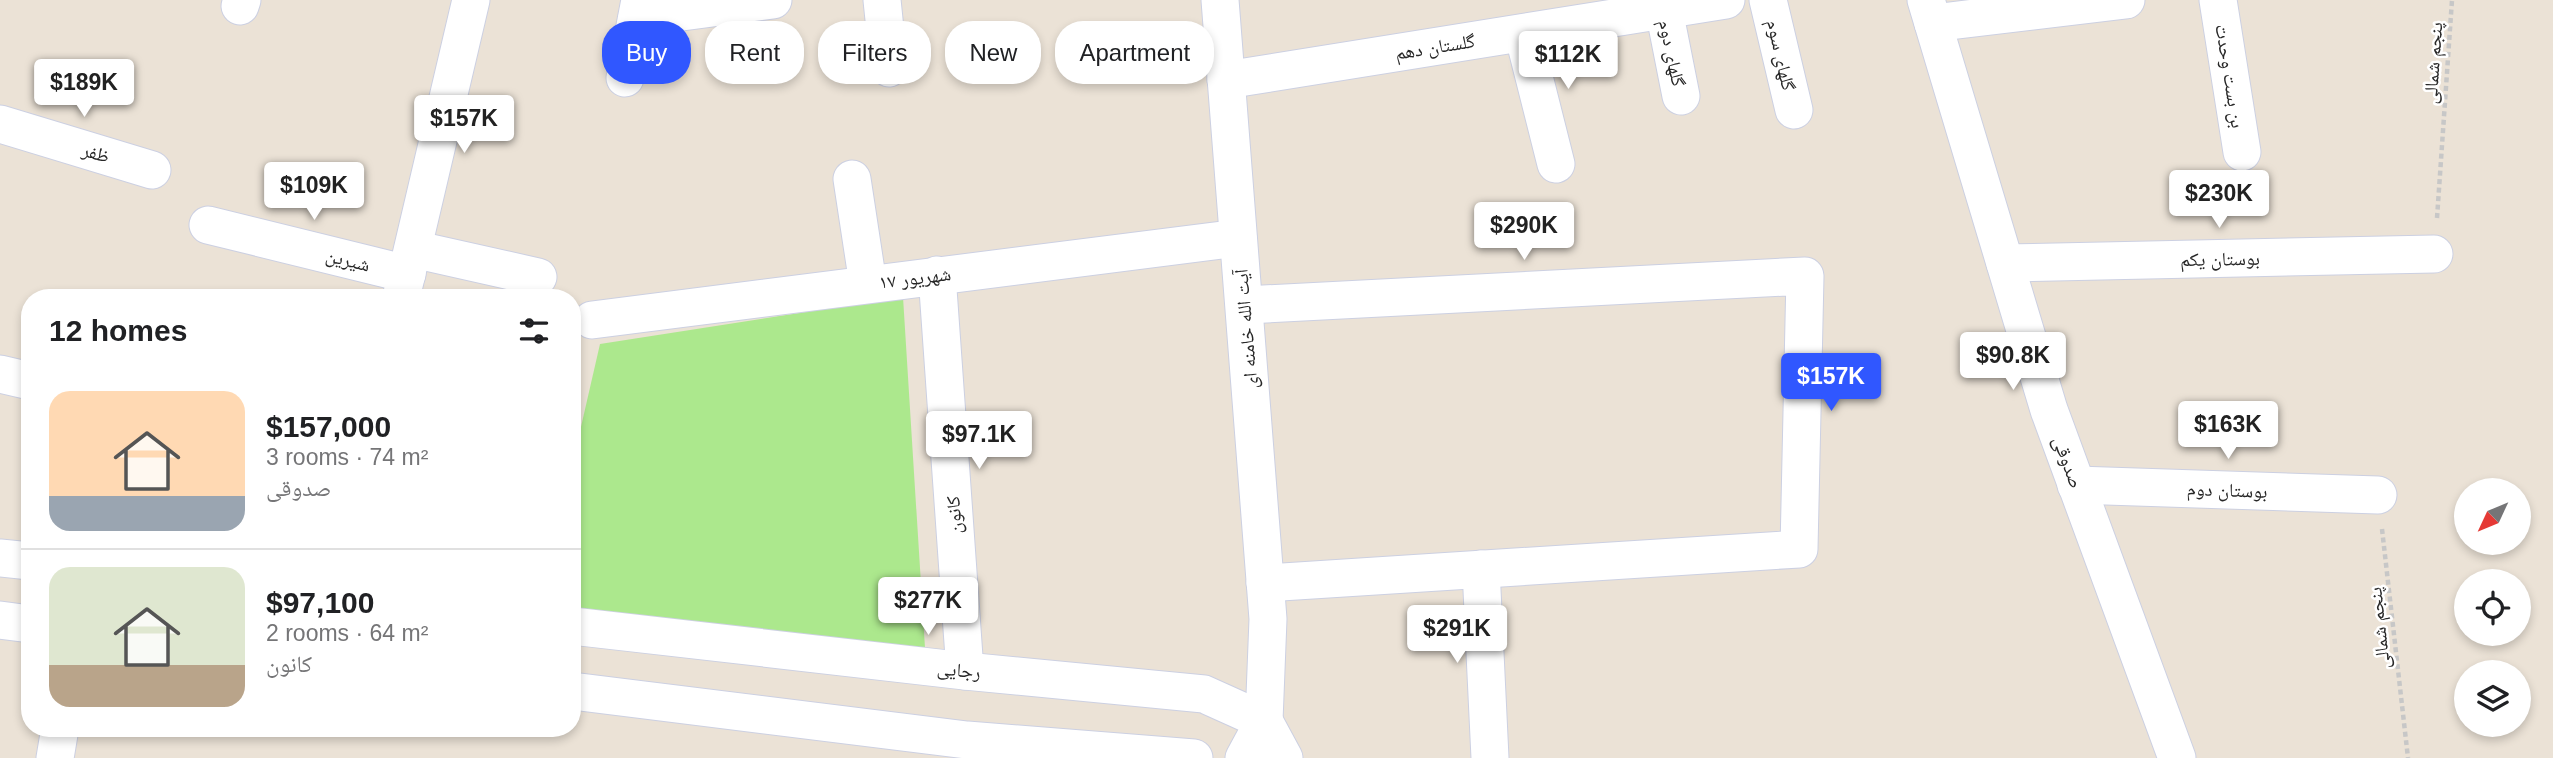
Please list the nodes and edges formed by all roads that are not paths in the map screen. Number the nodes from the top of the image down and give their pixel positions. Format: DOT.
graph roads {
  1 [pos="471,0"];
  2 [pos="773,0"];
  3 [pos="882,0"];
  4 [pos="1220,0"];
  5 [pos="1726,0"];
  6 [pos="1768,0"];
  7 [pos="2126,0"];
  8 [pos="2218,0"];
  9 [pos="639,9"];
  10 [pos="1664,10"];
  11 [pos="1929,11"];
  12 [pos="884,21"];
  13 [pos="1523,33"];
  14 [pos="1226,80"];
  15 [pos="1681,96"];
  16 [pos="1794,110"];
  17 [pos="0,124"];
  18 [pos="2242,152"];
  19 [pos="1556,164"];
  20 [pos="152,170"];
  21 [pos="852,179"];
  22 [pos="208,225"];
  23 [pos="1238,238"];
  24 [pos="2434,254"];
  25 [pos="2005,264"];
  26 [pos="407,274"];
  27 [pos="937,275"];
  28 [pos="538,277"];
  29 [pos="868,284"];
  30 [pos="1245,305"];
  31 [pos="592,320"];
  32 [pos="0,374"];
  33 [pos="21,379"];
  34 [pos="2076,485"];
  35 [pos="2378,495"];
  36 [pos="0,558"];
  37 [pos="21,560"];
  38 [pos="1481,569"];
  39 [pos="1265,583"];
  40 [pos="0,620"];
  41 [pos="21,623"];
  42 [pos="581,627"];
  43 [pos="965,671"];
  44 [pos="581,692"];
  45 [pos="1264,721"];
  46 [pos="58,737"];
  47 [pos="967,749"];
  48 [pos="55,758"];
  49 [pos="1194,758"];
  50 [pos="1244,758"];
  51 [pos="1283,758"];
  52 [pos="1490,758"];
  53 [pos="2177,758"];
  1 -- 26 [label="street"];
  2 -- 9 [label="street"];
  3 -- 12 [label="street"];
  4 -- 14 [label="street, آیت الله خامنه ای"];
  5 -- 10 [label="street, گلستان دهم"];
  6 -- 16 [label="street, گلهای سوم"];
  7 -- 11 [label="street"];
  8 -- 18 [label="street, بن بست وحدت"];
  10 -- 13 [label="street, گلستان دهم"];
  10 -- 15 [label="street, گلهای دوم"];
  11 -- 25 [label="street, صدوقی"];
  13 -- 14 [label="street, گلستان دهم"];
  13 -- 19 [label="street"];
  14 -- 23 [label="street, آیت الله خامنه ای"];
  17 -- 20 [label="street, ظفر"];
  21 -- 29 [label="street"];
  22 -- 26 [label="street, شیرین"];
  23 -- 27 [label="street, ۱۷ شهریور"];
  23 -- 30 [label="street, آیت الله خامنه ای"];
  24 -- 25 [label="street, بوستان یکم"];
  25 -- 34 [label="street, صدوقی"];
  26 -- 28 [label="street, شیرین"];
  27 -- 29 [label="street, ۱۷ شهریور"];
  27 -- 43 [label="street, کانون"];
  29 -- 31 [label="street, ۱۷ شهریور"];
  30 -- 38 [label="street"];
  30 -- 39 [label="street, آیت الله خامنه ای"];
  32 -- 33 [label="street"];
  34 -- 35 [label="street, بوستان دوم"];
  34 -- 53 [label="street, صدوقی"];
  36 -- 37 [label="street"];
  38 -- 39 [label="street"];
  38 -- 52 [label="street"];
  39 -- 45 [label="street, آیت الله خامنه ای"];
  40 -- 41 [label="street"];
  42 -- 43 [label="street, رجایی"];
  43 -- 45 [label="street, رجایی"];
  44 -- 47 [label="street"];
  45 -- 49 [label="street"];
  45 -- 50 [label="street"];
  45 -- 51 [label="street"];
  46 -- 48 [label="street"];
  47 -- 49 [label="street"];
}
